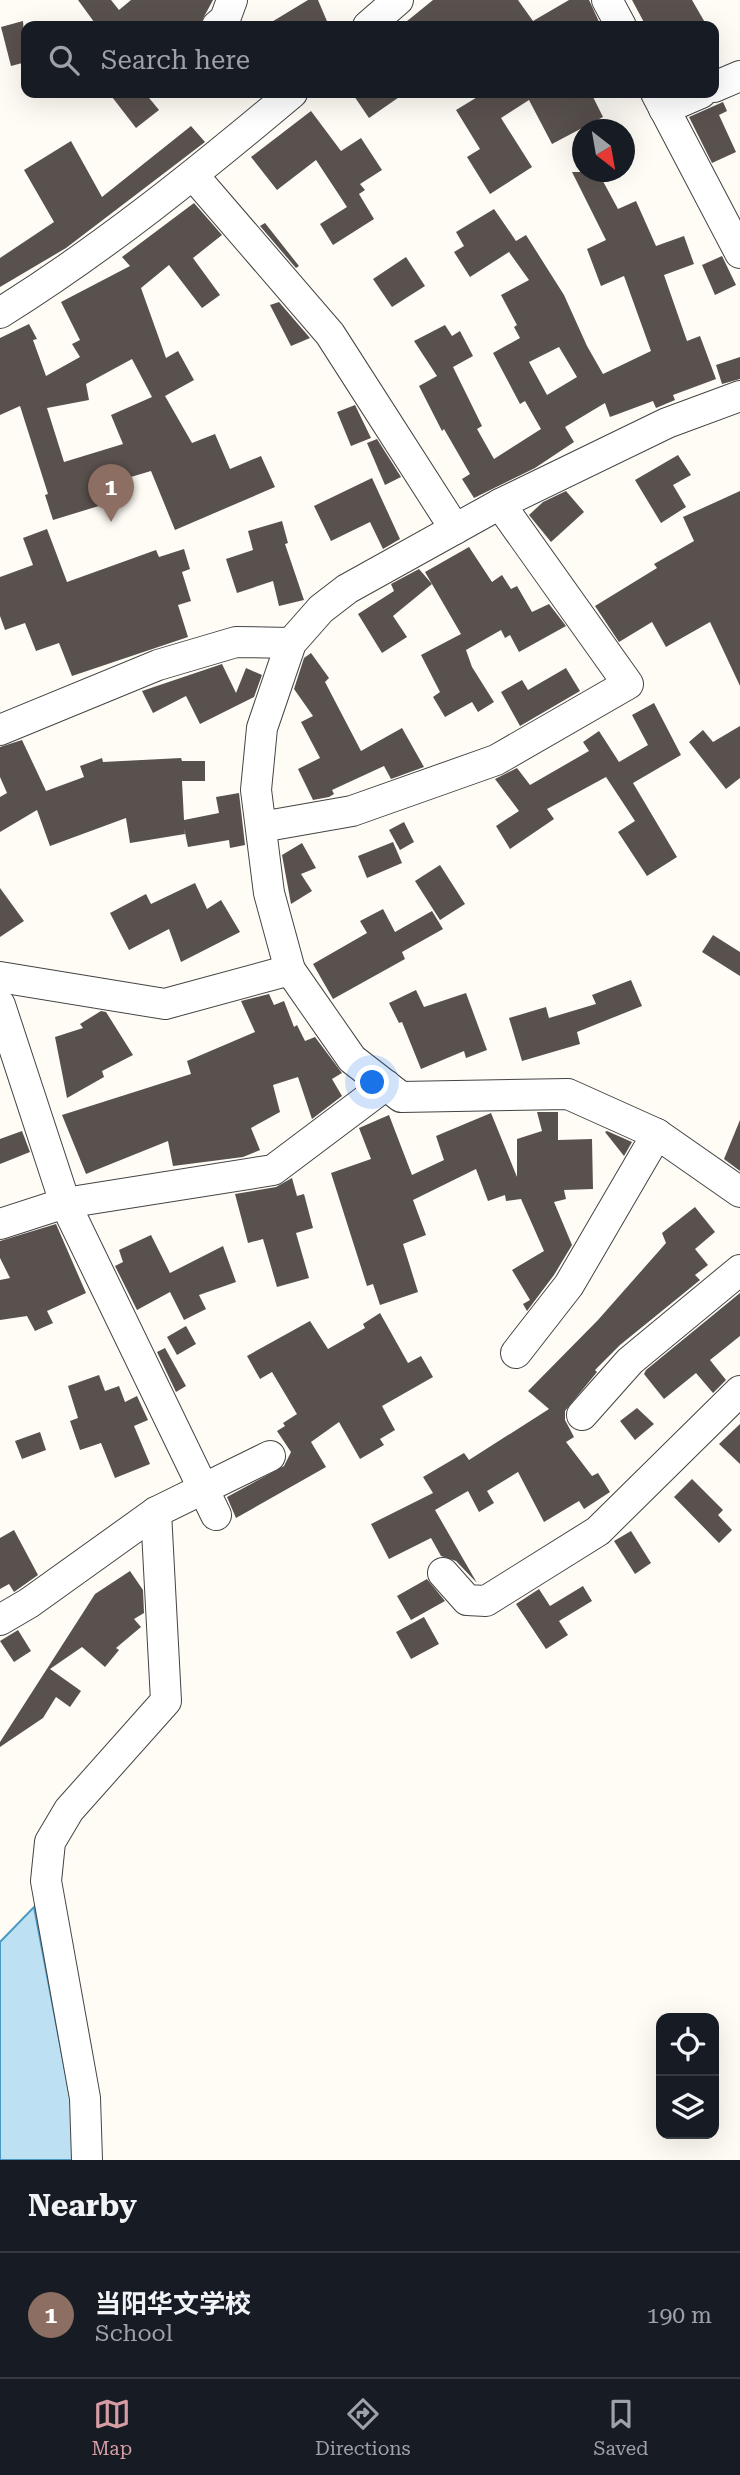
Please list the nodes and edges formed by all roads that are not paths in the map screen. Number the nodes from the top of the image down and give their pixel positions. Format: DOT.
graph roads {
  1 [pos="232,0"];
  2 [pos="398,0"];
  3 [pos="607,0"];
  4 [pos="223,21"];
  5 [pos="374,21"];
  6 [pos="618,21"];
  7 [pos="740,76"];
  8 [pos="719,85"];
  9 [pos="286,98"];
  10 [pos="660,101"];
  11 [pos="193,175"];
  12 [pos="740,253"];
  13 [pos="0,313"];
  14 [pos="740,396"];
  15 [pos="500,504"];
  16 [pos="455,529"];
  17 [pos="291,643"];
  18 [pos="0,730"];
  19 [pos="261,827"];
  20 [pos="290,970"];
  21 [pos="0,977"];
  22 [pos="0,1005"];
  23 [pos="386,1085"];
  24 [pos="657,1134"];
  25 [pos="740,1192"];
  26 [pos="65,1203"];
  27 [pos="0,1224"];
  28 [pos="740,1270"];
  29 [pos="516,1353"];
  30 [pos="740,1391"];
  31 [pos="582,1415"];
  32 [pos="270,1456"];
  33 [pos="210,1503"];
  34 [pos="156,1512"];
  35 [pos="443,1573"];
  36 [pos="0,1620"];
  37 [pos="88,2160"];
  1 -- 4 [label="street"];
  2 -- 5 [label="street"];
  3 -- 6 [label="street"];
  7 -- 8 [label="street"];
  9 -- 11 [label="street"];
  10 -- 12 [label="street"];
  11 -- 13 [label="street"];
  11 -- 16 [label="street"];
  14 -- 15 [label="street"];
  15 -- 16 [label="street"];
  15 -- 19 [label="street"];
  16 -- 17 [label="street"];
  17 -- 18 [label="street"];
  17 -- 19 [label="street"];
  19 -- 20 [label="street"];
  20 -- 21 [label="street"];
  20 -- 23 [label="street"];
  22 -- 26 [label="street"];
  23 -- 24 [label="street"];
  23 -- 26 [label="street"];
  24 -- 25 [label="street"];
  24 -- 29 [label="street"];
  26 -- 27 [label="street"];
  26 -- 33 [label="street"];
  28 -- 31 [label="street"];
  30 -- 35 [label="street"];
  32 -- 33 [label="street"];
  33 -- 34 [label="street"];
  34 -- 36 [label="street"];
  34 -- 37 [label="street"];
}
